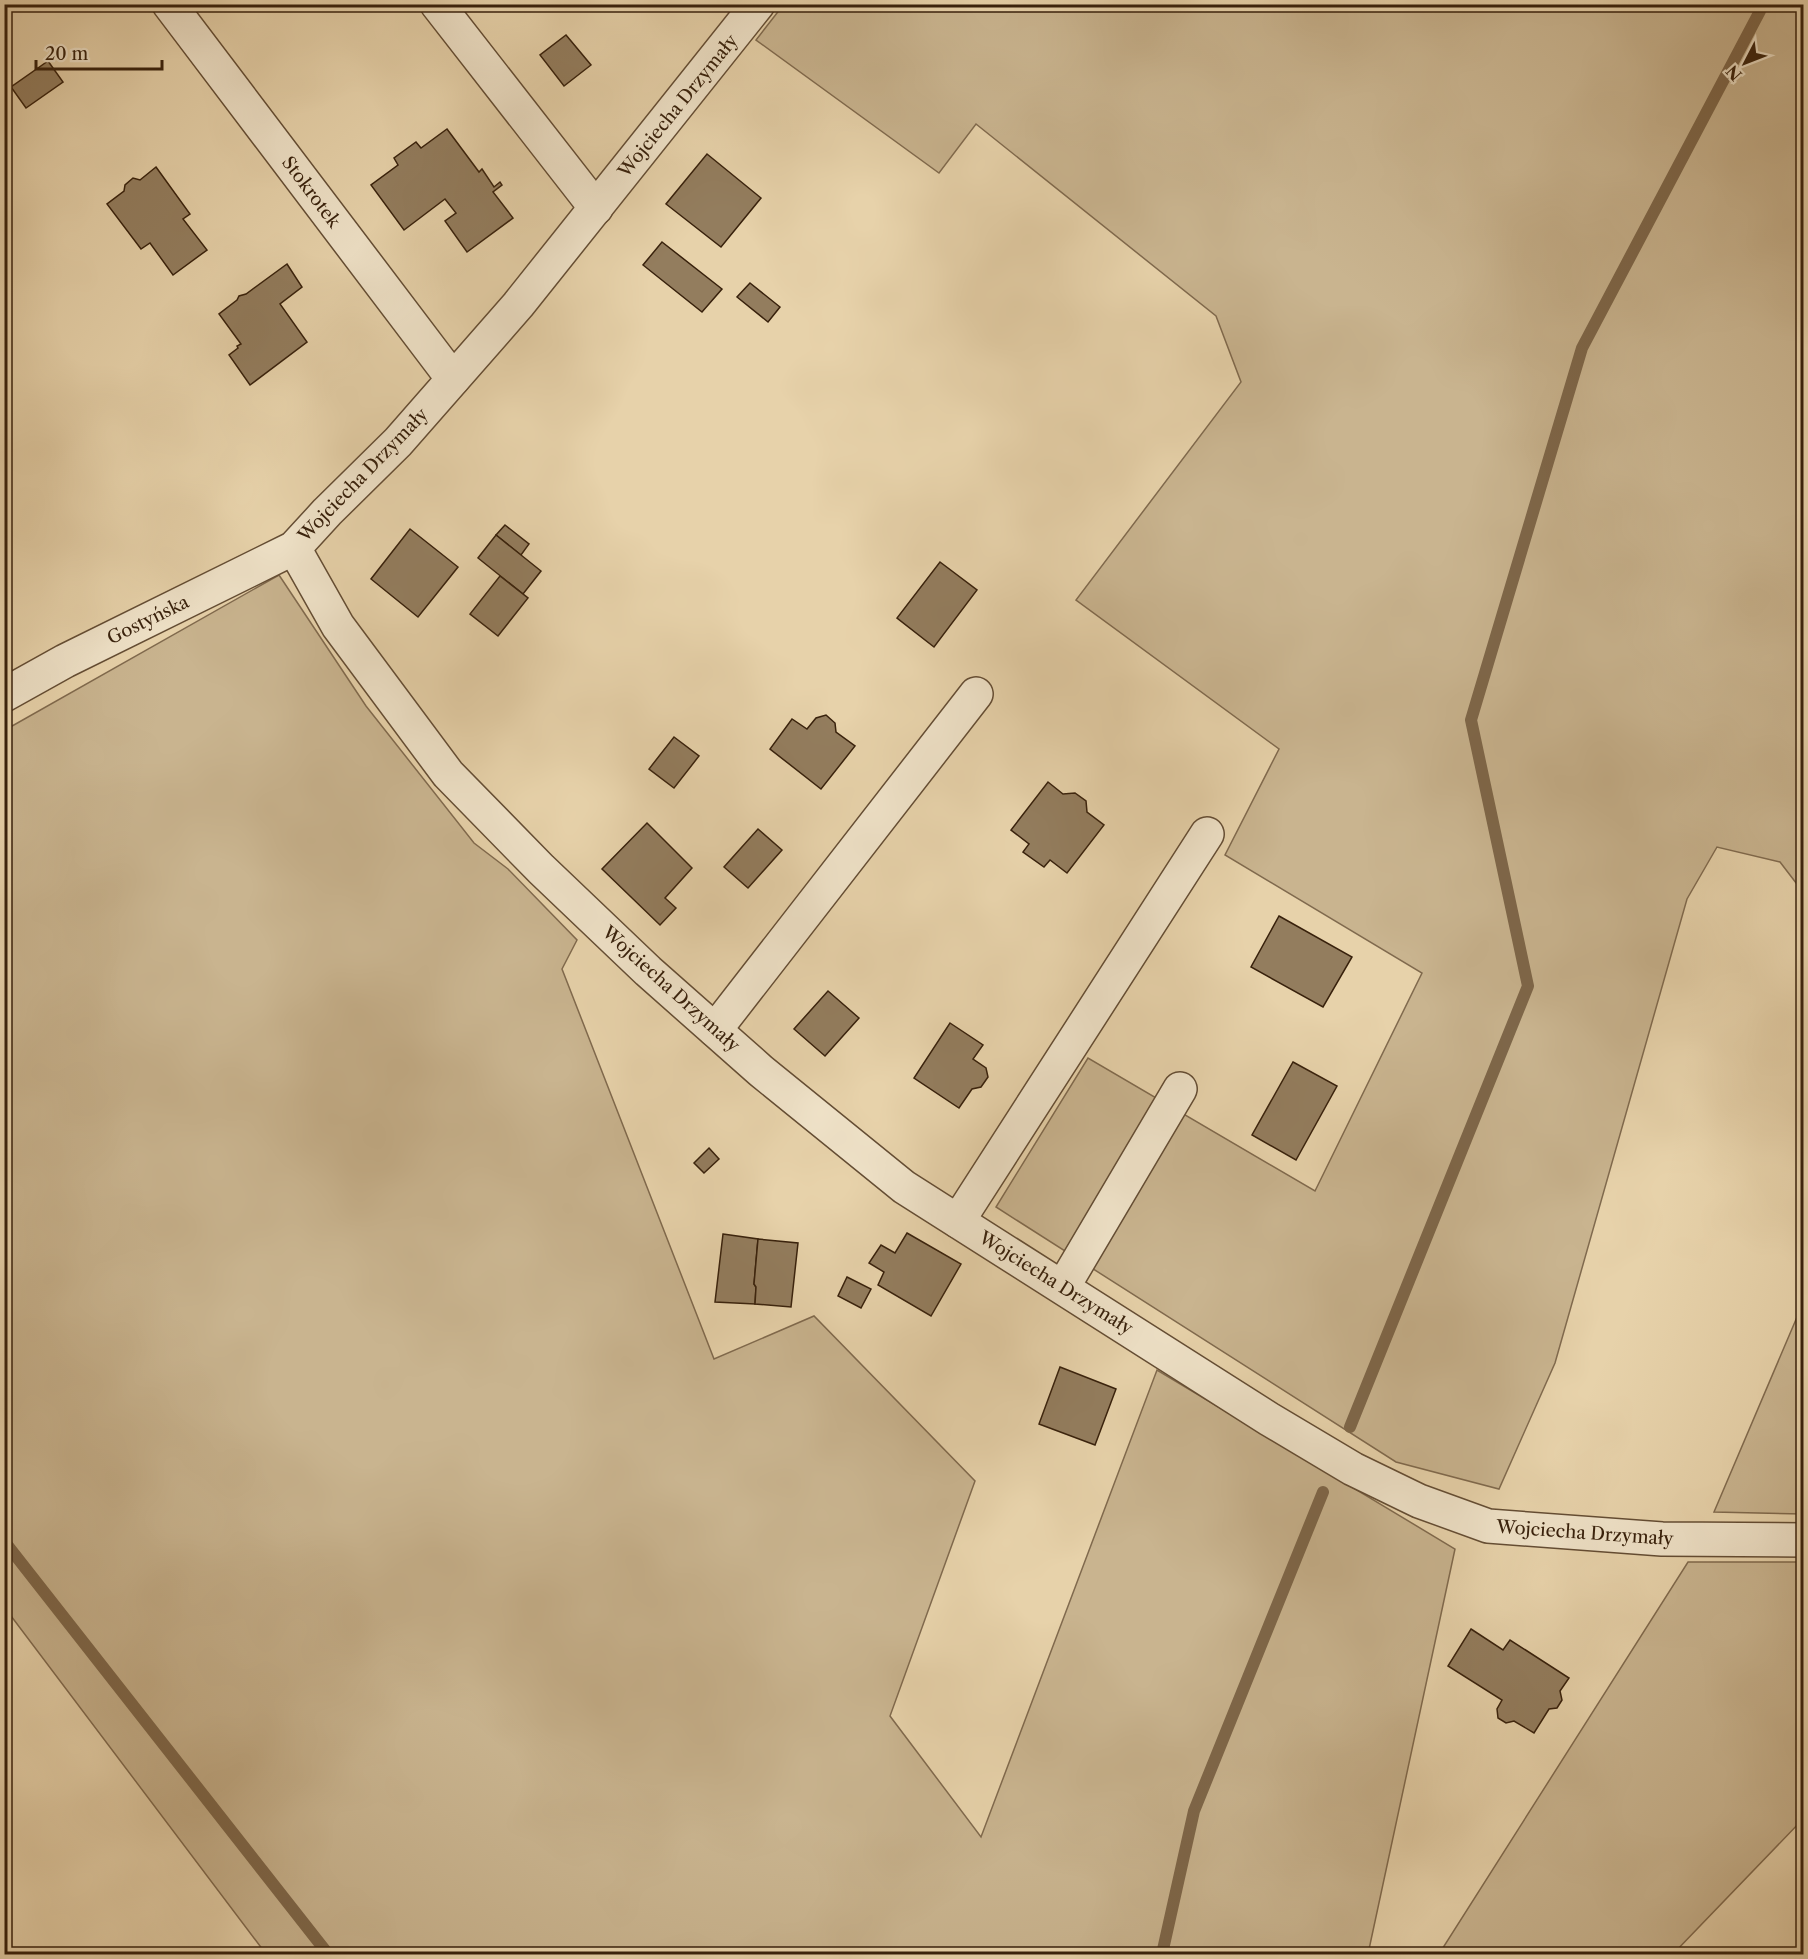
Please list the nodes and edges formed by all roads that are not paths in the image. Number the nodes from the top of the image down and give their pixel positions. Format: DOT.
graph roads {
  1 [pos="170,4"];
  2 [pos="437,4"];
  3 [pos="758,4"];
  4 [pos="596,208"];
  5 [pos="453,379"];
  6 [pos="294,548"];
  7 [pos="976,694"];
  8 [pos="4,695"];
  9 [pos="1208,834"];
  10 [pos="715,1030"];
  11 [pos="1180,1089"];
  12 [pos="958,1221"];
  13 [pos="1063,1287"];
  14 [pos="1803,1540"];
  1 -- 5 [label="street, Stokrotek"];
  2 -- 4 [label="street"];
  3 -- 4 [label="street, Wojciecha Drzymały"];
  4 -- 5 [label="street, Wojciecha Drzymały"];
  5 -- 6 [label="street, Wojciecha Drzymały"];
  6 -- 8 [label="street, Gostyńska"];
  6 -- 10 [label="street, Wojciecha Drzymały"];
  7 -- 10 [label="street"];
  9 -- 12 [label="street"];
  10 -- 12 [label="street, Wojciecha Drzymały"];
  11 -- 13 [label="street"];
  12 -- 13 [label="street, Wojciecha Drzymały"];
  13 -- 14 [label="street, Wojciecha Drzymały"];
}
